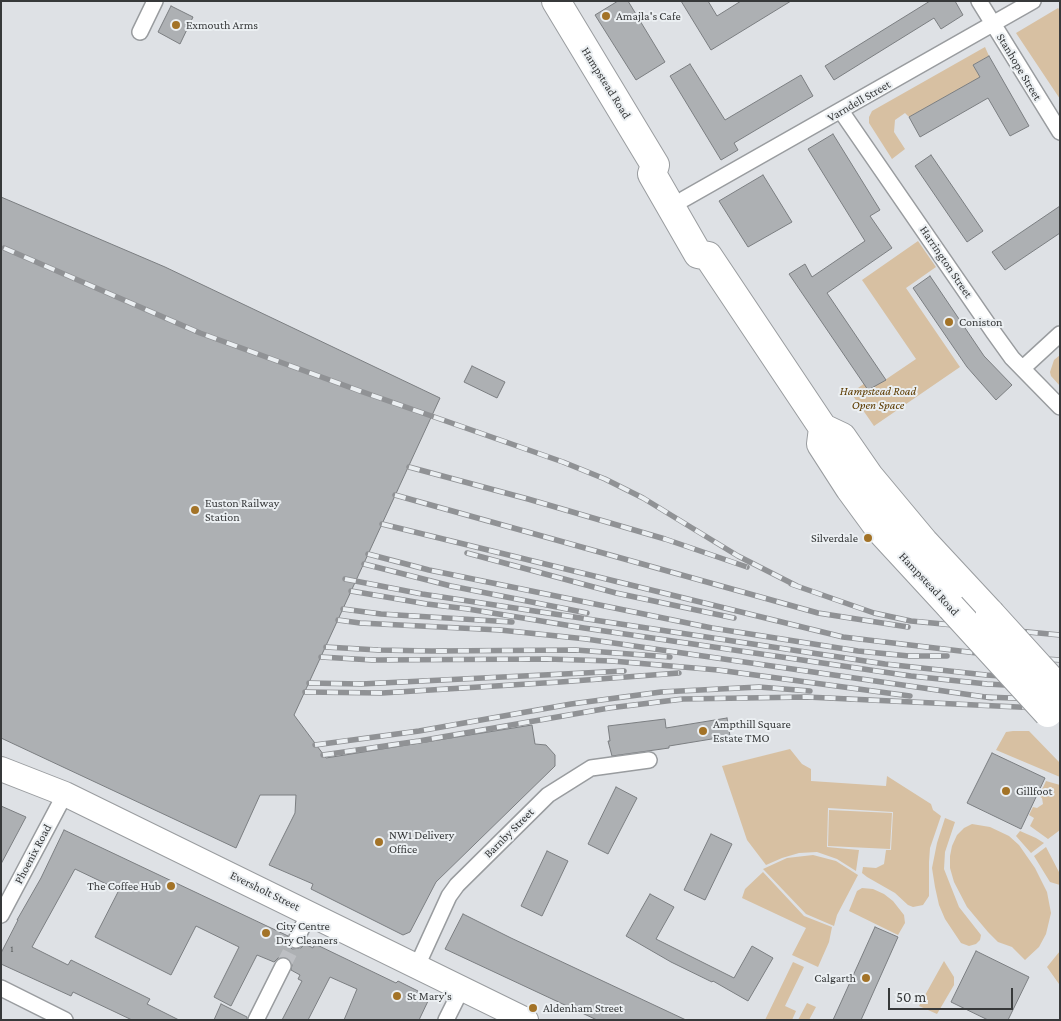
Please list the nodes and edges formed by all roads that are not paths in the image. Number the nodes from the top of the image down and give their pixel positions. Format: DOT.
graph roads {
  1 [pos="155,1"];
  2 [pos="556,1"];
  3 [pos="979,1"];
  4 [pos="1033,1"];
  5 [pos="993,25"];
  6 [pos="142,29"];
  7 [pos="841,111"];
  8 [pos="1060,132"];
  9 [pos="655,165"];
  10 [pos="684,199"];
  11 [pos="708,256"];
  12 [pos="1060,334"];
  13 [pos="1023,368"];
  14 [pos="1060,407"];
  15 [pos="822,428"];
  16 [pos="1056,710"];
  17 [pos="649,760"];
  18 [pos="1,769"];
  19 [pos="65,794"];
  20 [pos="309,913"];
  21 [pos="1,915"];
  22 [pos="296,940"];
  23 [pos="283,966"];
  24 [pos="417,966"];
  25 [pos="1,988"];
  26 [pos="462,988"];
  27 [pos="65,1020"];
  28 [pos="256,1020"];
  29 [pos="446,1020"];
  30 [pos="526,1020"];
  1 -- 6 [label="street"];
  2 -- 9 [label="highway, Hampstead Road"];
  3 -- 5 [label="street, Stanhope Street"];
  4 -- 5 [label="street, Varndell Street"];
  5 -- 7 [label="street, Varndell Street"];
  5 -- 8 [label="street, Stanhope Street"];
  7 -- 10 [label="street, Varndell Street"];
  7 -- 13 [label="street, Harrington Street"];
  9 -- 10 [label="highway, Hampstead Road"];
  9 -- 11 [label="highway, Hampstead Road"];
  10 -- 11 [label="highway, Hampstead Road"];
  11 -- 15 [label="highway, Hampstead Road"];
  12 -- 13 [label="street"];
  13 -- 14 [label="street, Harrington Street"];
  15 -- 16 [label="highway, Hampstead Road, bridge"];
  15 -- 16 [label="highway, Hampstead Road, bridge"];
  17 -- 24 [label="street, Barnby Street"];
  18 -- 19 [label="main road, Eversholt Street"];
  19 -- 20 [label="main road, Eversholt Street"];
  19 -- 21 [label="street, Phoenix Road"];
  20 -- 22 [label="street"];
  20 -- 24 [label="main road, Eversholt Street"];
  23 -- 28 [label="street"];
  24 -- 26 [label="main road, Eversholt Street"];
  25 -- 27 [label="street"];
  26 -- 29 [label="street"];
  26 -- 30 [label="main road, Eversholt Street"];
}
